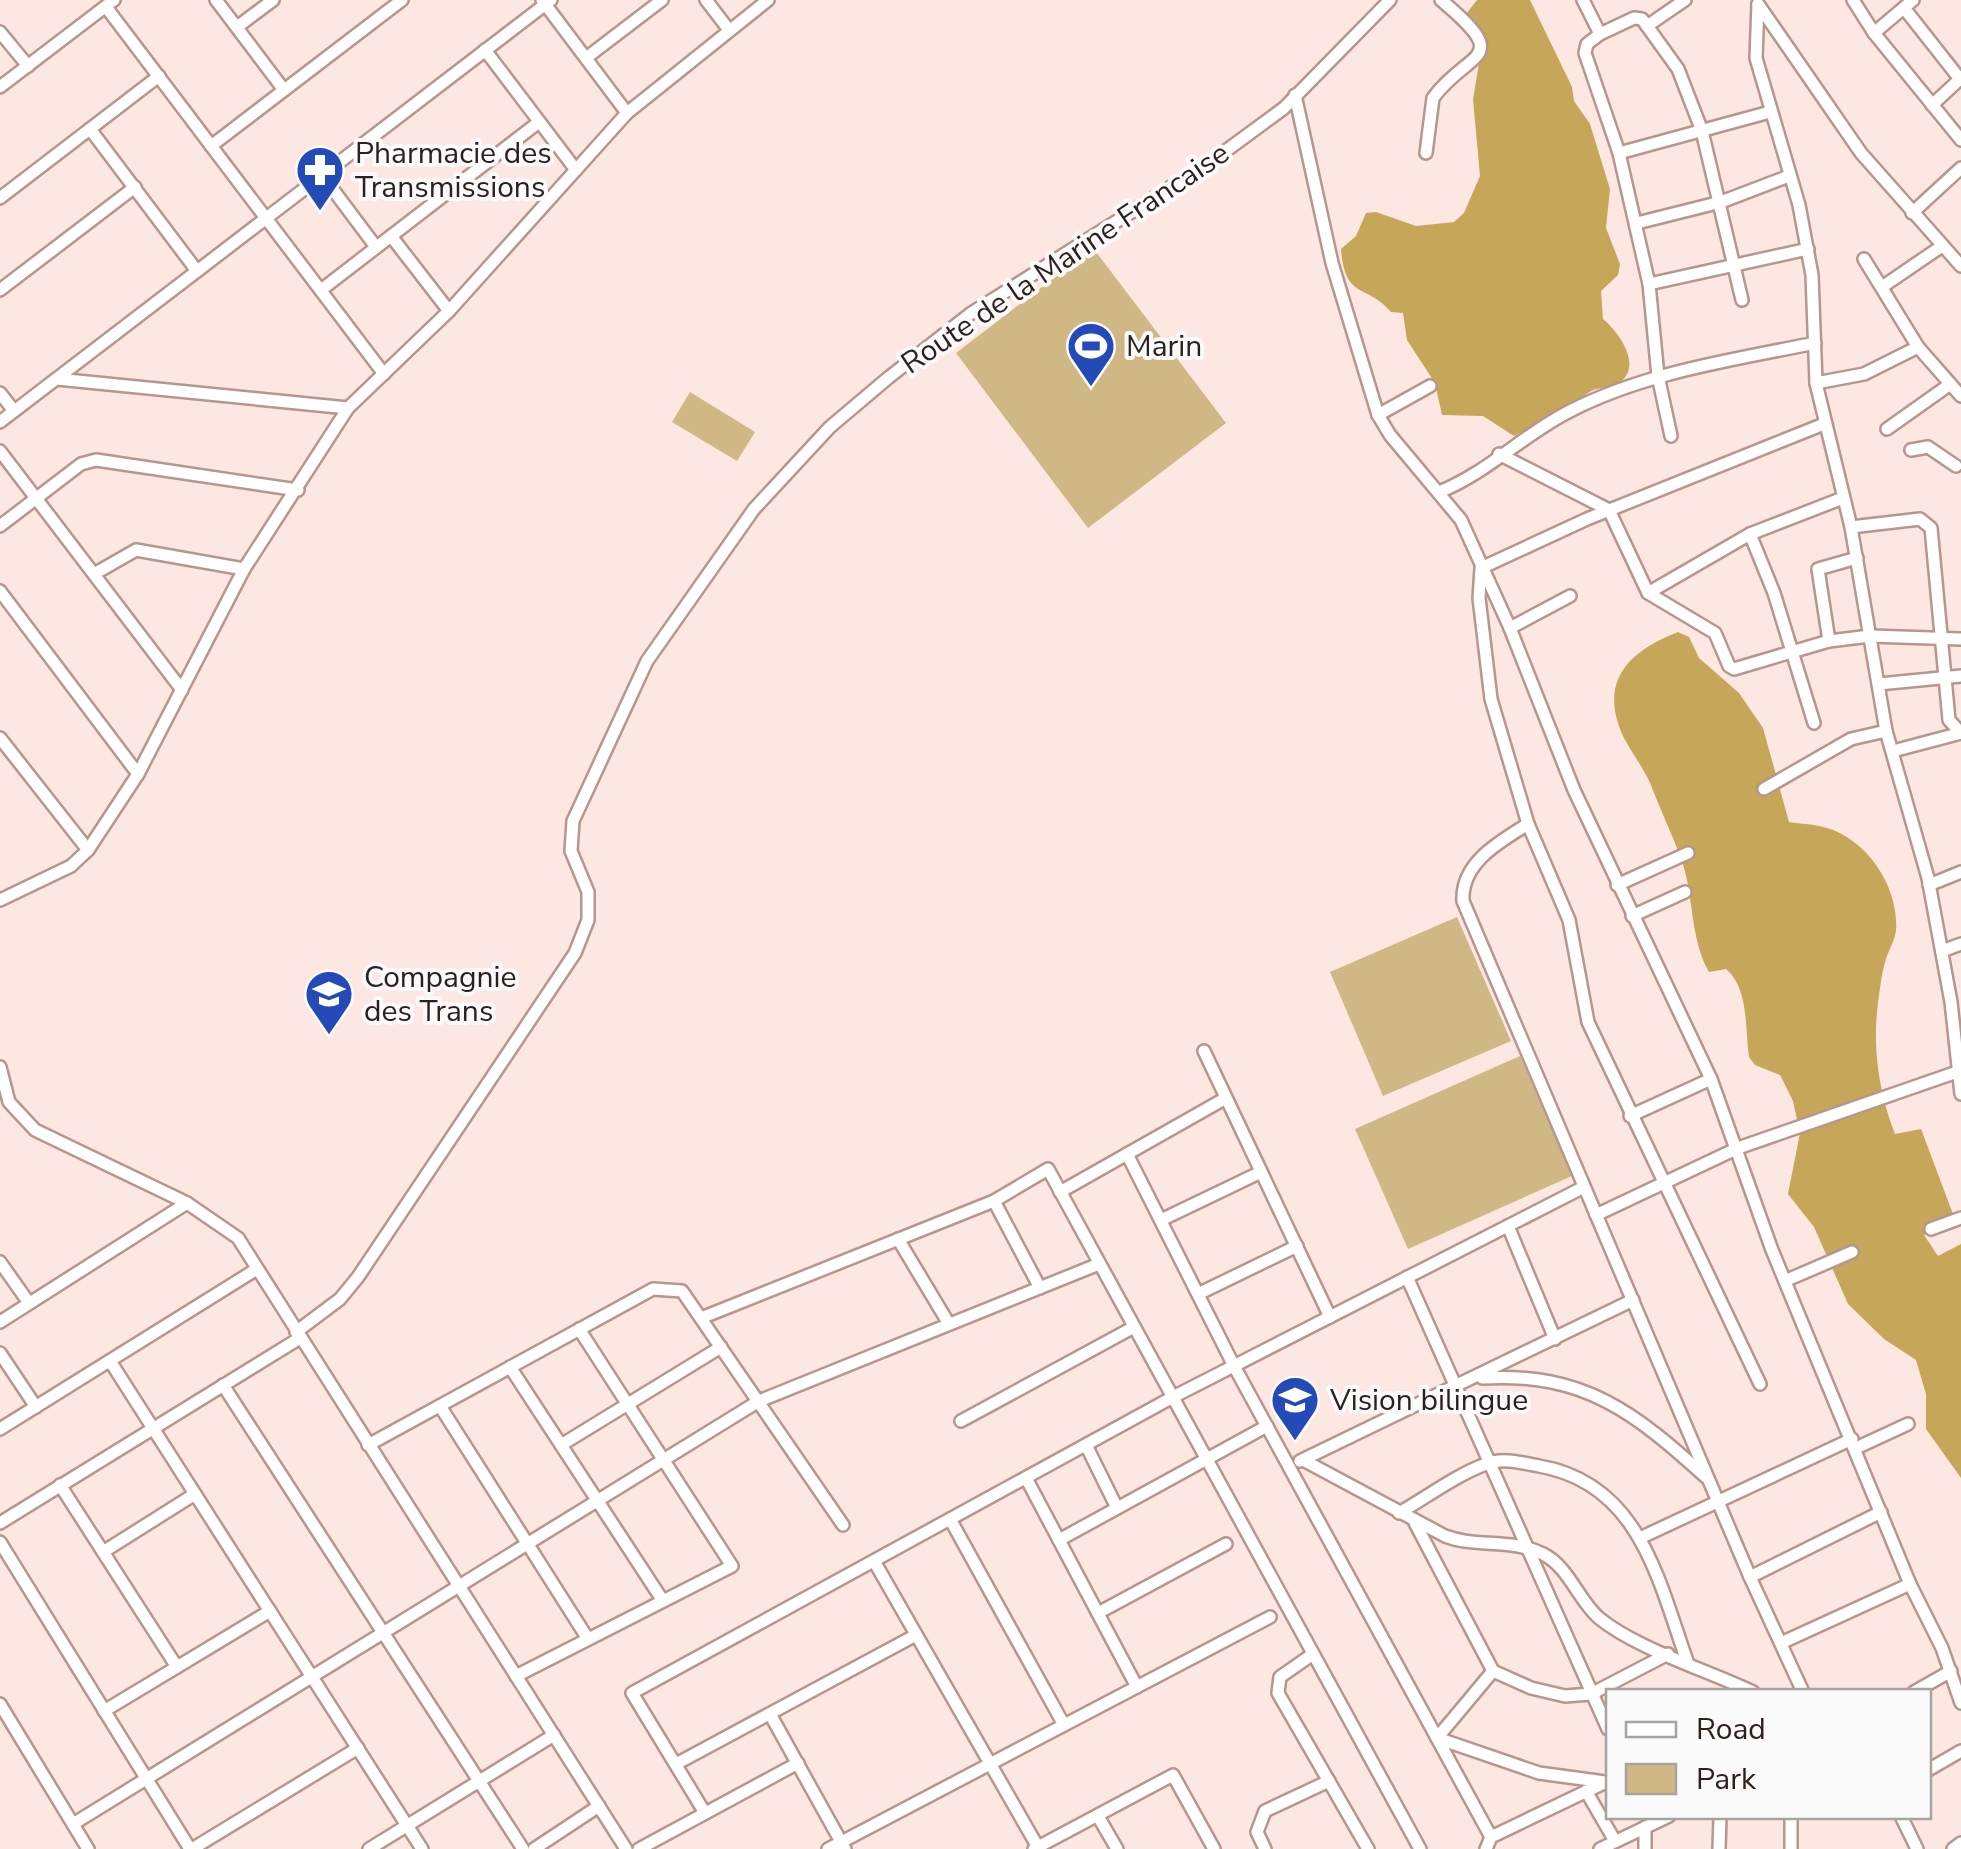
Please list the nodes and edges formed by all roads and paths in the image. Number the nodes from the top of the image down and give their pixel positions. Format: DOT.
graph roads {
  1 [pos="216,0"];
  2 [pos="273,0"];
  3 [pos="402,0"];
  4 [pos="706,0"];
  5 [pos="768,0"];
  6 [pos="1390,0"];
  7 [pos="1441,0"];
  8 [pos="1584,0"];
  9 [pos="1685,0"];
  10 [pos="1853,0"];
  11 [pos="546,1"];
  12 [pos="1757,2"];
  13 [pos="110,3"];
  14 [pos="653,3"];
  15 [pos="1909,4"];
  16 [pos="1647,26"];
  17 [pos="237,28"];
  18 [pos="729,30"];
  19 [pos="0,32"];
  20 [pos="1874,33"];
  21 [pos="1600,34"];
  22 [pos="485,50"];
  23 [pos="586,58"];
  24 [pos="28,66"];
  25 [pos="158,76"];
  26 [pos="0,87"];
  27 [pos="284,90"];
  28 [pos="1295,95"];
  29 [pos="1932,105"];
  30 [pos="1770,112"];
  31 [pos="628,113"];
  32 [pos="540,122"];
  33 [pos="90,129"];
  34 [pos="1702,131"];
  35 [pos="1961,140"];
  36 [pos="211,146"];
  37 [pos="1426,153"];
  38 [pos="1620,153"];
  39 [pos="1961,168"];
  40 [pos="576,170"];
  41 [pos="322,175"];
  42 [pos="1789,176"];
  43 [pos="135,187"];
  44 [pos="0,198"];
  45 [pos="1721,202"];
  46 [pos="1912,213"];
  47 [pos="266,218"];
  48 [pos="1637,223"];
  49 [pos="391,236"];
  50 [pos="1942,246"];
  51 [pos="376,247"];
  52 [pos="1808,249"];
  53 [pos="1864,258"];
  54 [pos="1737,265"];
  55 [pos="1961,266"];
  56 [pos="197,271"];
  57 [pos="1649,284"];
  58 [pos="1882,287"];
  59 [pos="0,290"];
  60 [pos="320,290"];
  61 [pos="1742,300"];
  62 [pos="448,311"];
  63 [pos="1816,343"];
  64 [pos="1918,347"];
  65 [pos="384,374"];
  66 [pos="1658,376"];
  67 [pos="56,378"];
  68 [pos="1816,383"];
  69 [pos="1430,386"];
  70 [pos="1950,386"];
  71 [pos="0,393"];
  72 [pos="1961,396"];
  73 [pos="348,408"];
  74 [pos="14,412"];
  75 [pos="1378,415"];
  76 [pos="0,422"];
  77 [pos="1824,424"];
  78 [pos="1887,429"];
  79 [pos="1671,436"];
  80 [pos="1911,450"];
  81 [pos="0,451"];
  82 [pos="1499,454"];
  83 [pos="1960,465"];
  84 [pos="298,490"];
  85 [pos="1439,492"];
  86 [pos="34,498"];
  87 [pos="1842,498"];
  88 [pos="1608,510"];
  89 [pos="0,526"];
  90 [pos="1851,528"];
  91 [pos="1750,534"];
  92 [pos="1858,558"];
  93 [pos="1481,568"];
  94 [pos="244,569"];
  95 [pos="94,574"];
  96 [pos="0,591"];
  97 [pos="1648,593"];
  98 [pos="1570,596"];
  99 [pos="1510,628"];
  100 [pos="1870,636"];
  101 [pos="1828,640"];
  102 [pos="1942,640"];
  103 [pos="1961,640"];
  104 [pos="1792,648"];
  105 [pos="1961,676"];
  106 [pos="1946,677"];
  107 [pos="1878,684"];
  108 [pos="182,690"];
  109 [pos="1814,723"];
  110 [pos="1886,731"];
  111 [pos="0,738"];
  112 [pos="1894,751"];
  113 [pos="138,774"];
  114 [pos="1764,789"];
  115 [pos="1528,824"];
  116 [pos="88,850"];
  117 [pos="1688,853"];
  118 [pos="1961,872"];
  119 [pos="1617,885"];
  120 [pos="1929,885"];
  121 [pos="1685,892"];
  122 [pos="0,900"];
  123 [pos="1632,916"];
  124 [pos="1961,944"];
  125 [pos="1942,951"];
  126 [pos="1956,1019"];
  127 [pos="1204,1051"];
  128 [pos="0,1066"];
  129 [pos="1957,1072"];
  130 [pos="1711,1079"];
  131 [pos="1961,1094"];
  132 [pos="1226,1098"];
  133 [pos="1630,1116"];
  134 [pos="1738,1148"];
  135 [pos="1127,1154"];
  136 [pos="1261,1172"];
  137 [pos="1663,1183"];
  138 [pos="1584,1187"];
  139 [pos="1060,1192"];
  140 [pos="994,1200"];
  141 [pos="187,1203"];
  142 [pos="1596,1215"];
  143 [pos="1961,1218"];
  144 [pos="1161,1220"];
  145 [pos="1508,1226"];
  146 [pos="1930,1229"];
  147 [pos="898,1239"];
  148 [pos="1296,1246"];
  149 [pos="1852,1252"];
  150 [pos="0,1262"];
  151 [pos="1099,1264"];
  152 [pos="258,1270"];
  153 [pos="1407,1277"];
  154 [pos="1787,1280"];
  155 [pos="1040,1288"];
  156 [pos="1198,1294"];
  157 [pos="1633,1300"];
  158 [pos="30,1304"];
  159 [pos="1330,1317"];
  160 [pos="701,1318"];
  161 [pos="0,1322"];
  162 [pos="949,1324"];
  163 [pos="1134,1326"];
  164 [pos="579,1329"];
  165 [pos="298,1335"];
  166 [pos="1555,1338"];
  167 [pos="721,1346"];
  168 [pos="0,1353"];
  169 [pos="110,1361"];
  170 [pos="1234,1366"];
  171 [pos="510,1367"];
  172 [pos="1476,1378"];
  173 [pos="1760,1384"];
  174 [pos="223,1385"];
  175 [pos="1456,1388"];
  176 [pos="1173,1397"];
  177 [pos="759,1401"];
  178 [pos="628,1404"];
  179 [pos="440,1406"];
  180 [pos="36,1407"];
  181 [pos="961,1421"];
  182 [pos="1908,1424"];
  183 [pos="1267,1426"];
  184 [pos="154,1428"];
  185 [pos="0,1429"];
  186 [pos="1854,1443"];
  187 [pos="368,1445"];
  188 [pos="1086,1445"];
  189 [pos="561,1446"];
  190 [pos="1206,1458"];
  191 [pos="664,1460"];
  192 [pos="1488,1462"];
  193 [pos="1297,1463"];
  194 [pos="1026,1478"];
  195 [pos="1710,1481"];
  196 [pos="60,1486"];
  197 [pos="195,1494"];
  198 [pos="1718,1499"];
  199 [pos="597,1501"];
  200 [pos="1117,1508"];
  201 [pos="1882,1512"];
  202 [pos="1398,1514"];
  203 [pos="950,1519"];
  204 [pos="0,1522"];
  205 [pos="1415,1522"];
  206 [pos="842,1524"];
  207 [pos="1642,1538"];
  208 [pos="1059,1540"];
  209 [pos="0,1542"];
  210 [pos="528,1544"];
  211 [pos="1226,1544"];
  212 [pos="1528,1549"];
  213 [pos="103,1552"];
  214 [pos="874,1561"];
  215 [pos="14,1564"];
  216 [pos="0,1573"];
  217 [pos="1750,1576"];
  218 [pos="1910,1584"];
  219 [pos="459,1586"];
  220 [pos="663,1601"];
  221 [pos="270,1611"];
  222 [pos="1098,1613"];
  223 [pos="1270,1617"];
  224 [pos="384,1633"];
  225 [pos="916,1635"];
  226 [pos="588,1639"];
  227 [pos="1781,1643"];
  228 [pos="1313,1654"];
  229 [pos="1668,1654"];
  230 [pos="1688,1664"];
  231 [pos="177,1667"];
  232 [pos="1492,1671"];
  233 [pos="1951,1671"];
  234 [pos="516,1676"];
  235 [pos="312,1677"];
  236 [pos="1137,1687"];
  237 [pos="1746,1689"];
  238 [pos="1800,1689"];
  239 [pos="1919,1689"];
  240 [pos="1591,1694"];
  241 [pos="1961,1703"];
  242 [pos="0,1704"];
  243 [pos="104,1711"];
  244 [pos="770,1714"];
  245 [pos="1064,1725"];
  246 [pos="1606,1725"];
  247 [pos="554,1735"];
  248 [pos="1437,1738"];
  249 [pos="358,1748"];
  250 [pos="1961,1751"];
  251 [pos="798,1763"];
  252 [pos="676,1764"];
  253 [pos="990,1764"];
  254 [pos="1931,1768"];
  255 [pos="146,1779"];
  256 [pos="479,1781"];
  257 [pos="1329,1781"];
  258 [pos="1606,1781"];
  259 [pos="1606,1781"];
  260 [pos="1586,1791"];
  261 [pos="599,1806"];
  262 [pos="705,1813"];
  263 [pos="1099,1818"];
  264 [pos="1661,1819"];
  265 [pos="1720,1819"];
  266 [pos="1791,1819"];
  267 [pos="1902,1819"];
  268 [pos="73,1824"];
  269 [pos="407,1825"];
  270 [pos="1645,1827"];
  271 [pos="1616,1842"];
  272 [pos="1961,1842"];
  273 [pos="1488,1843"];
  274 [pos="843,1846"];
  275 [pos="1037,1848"];
  276 [pos="88,1849"];
  277 [pos="191,1849"];
  278 [pos="368,1849"];
  279 [pos="422,1849"];
  280 [pos="523,1849"];
  281 [pos="534,1849"];
  282 [pos="626,1849"];
  283 [pos="639,1849"];
  284 [pos="828,1849"];
  285 [pos="1117,1849"];
  286 [pos="1214,1849"];
  287 [pos="1265,1849"];
  288 [pos="1368,1849"];
  289 [pos="1420,1849"];
  290 [pos="1600,1849"];
  291 [pos="1645,1849"];
  292 [pos="1719,1849"];
  293 [pos="1791,1849"];
  294 [pos="1917,1849"];
  295 [pos="1953,1849"];
  1 -- 17 [label="street"];
  2 -- 17 [label="street"];
  3 -- 27 [label="street"];
  4 -- 18 [label="street"];
  5 -- 18 [label="street"];
  6 -- 28 [label="street, Route de la Marine Francaise"];
  7 -- 37 [label="street"];
  8 -- 21 [label="street"];
  9 -- 16 [label="street"];
  10 -- 20 [label="street"];
  11 -- 22 [label="street"];
  11 -- 23 [label="street"];
  12 -- 30 [label="street"];
  12 -- 46 [label="street"];
  13 -- 24 [label="street"];
  13 -- 25 [label="street"];
  14 -- 23 [label="street"];
  15 -- 20 [label="street"];
  15 -- 29 [label="street"];
  16 -- 21 [label="street"];
  16 -- 34 [label="street"];
  17 -- 27 [label="street"];
  18 -- 31 [label="street"];
  19 -- 24 [label="street"];
  20 -- 29 [label="street"];
  21 -- 38 [label="street"];
  22 -- 32 [label="street"];
  22 -- 41 [label="street"];
  23 -- 31 [label="street"];
  24 -- 26 [label="street"];
  25 -- 33 [label="street"];
  25 -- 36 [label="street"];
  27 -- 36 [label="street"];
  28 -- 75 [label="street"];
  28 -- 165 [label="street, Route de la Marine Francaise"];
  29 -- 35 [label="street"];
  30 -- 34 [label="street"];
  30 -- 42 [label="street"];
  31 -- 40 [label="street"];
  32 -- 40 [label="street"];
  32 -- 49 [label="street"];
  33 -- 43 [label="street"];
  33 -- 44 [label="street"];
  34 -- 38 [label="street"];
  34 -- 45 [label="street"];
  36 -- 47 [label="street"];
  38 -- 48 [label="street"];
  39 -- 46 [label="street"];
  40 -- 62 [label="street"];
  41 -- 47 [label="street"];
  41 -- 51 [label="street"];
  42 -- 45 [label="street"];
  42 -- 52 [label="street"];
  43 -- 56 [label="street"];
  43 -- 59 [label="street"];
  45 -- 48 [label="street"];
  45 -- 54 [label="street"];
  46 -- 50 [label="street"];
  47 -- 56 [label="street"];
  47 -- 60 [label="street"];
  48 -- 57 [label="street"];
  49 -- 51 [label="street"];
  49 -- 62 [label="street"];
  50 -- 55 [label="street"];
  50 -- 58 [label="street"];
  51 -- 60 [label="street"];
  52 -- 54 [label="street"];
  52 -- 63 [label="street"];
  53 -- 58 [label="street"];
  54 -- 57 [label="street"];
  54 -- 61 [label="street"];
  56 -- 67 [label="street"];
  57 -- 66 [label="street"];
  58 -- 64 [label="street"];
  60 -- 65 [label="street"];
  62 -- 65 [label="street"];
  63 -- 66 [label="street"];
  63 -- 68 [label="street"];
  64 -- 68 [label="street"];
  64 -- 70 [label="street"];
  65 -- 73 [label="street"];
  66 -- 79 [label="street"];
  66 -- 82 [label="street"];
  67 -- 73 [label="street"];
  67 -- 74 [label="street"];
  68 -- 77 [label="street"];
  69 -- 75 [label="street"];
  70 -- 72 [label="street"];
  70 -- 78 [label="street"];
  71 -- 74 [label="street"];
  73 -- 84 [label="street"];
  74 -- 76 [label="street"];
  75 -- 85 [label="street"];
  77 -- 87 [label="street"];
  77 -- 88 [label="street"];
  80 -- 83 [label="street"];
  81 -- 86 [label="street"];
  82 -- 85 [label="street"];
  82 -- 88 [label="street"];
  84 -- 86 [label="street"];
  84 -- 94 [label="street"];
  85 -- 93 [label="street"];
  86 -- 89 [label="street"];
  86 -- 95 [label="street"];
  87 -- 90 [label="street"];
  87 -- 91 [label="street"];
  88 -- 93 [label="street"];
  88 -- 97 [label="street"];
  90 -- 92 [label="street"];
  90 -- 102 [label="street"];
  91 -- 97 [label="street"];
  91 -- 104 [label="street"];
  92 -- 100 [label="street"];
  92 -- 101 [label="street"];
  93 -- 99 [label="street"];
  93 -- 115 [label="street"];
  94 -- 95 [label="street"];
  94 -- 108 [label="street"];
  95 -- 108 [label="street"];
  96 -- 113 [label="street"];
  97 -- 104 [label="street"];
  98 -- 99 [label="street"];
  99 -- 119 [label="street"];
  100 -- 101 [label="street"];
  100 -- 102 [label="street"];
  100 -- 107 [label="street"];
  101 -- 104 [label="street"];
  102 -- 103 [label="street"];
  102 -- 106 [label="street"];
  104 -- 109 [label="street"];
  105 -- 106 [label="street"];
  106 -- 107 [label="street"];
  106 -- 112 [label="street"];
  107 -- 110 [label="street"];
  108 -- 113 [label="street"];
  110 -- 112 [label="street"];
  110 -- 114 [label="street"];
  111 -- 116 [label="street"];
  112 -- 120 [label="street"];
  113 -- 116 [label="street"];
  115 -- 133 [label="street"];
  115 -- 138 [label="street"];
  116 -- 122 [label="street"];
  117 -- 119 [label="street"];
  118 -- 120 [label="street"];
  119 -- 123 [label="street"];
  120 -- 125 [label="street"];
  121 -- 123 [label="street"];
  123 -- 130 [label="street"];
  124 -- 125 [label="street"];
  125 -- 126 [label="street"];
  126 -- 129 [label="street"];
  127 -- 132 [label="street"];
  128 -- 141 [label="street"];
  129 -- 131 [label="street"];
  129 -- 134 [label="street"];
  130 -- 133 [label="street"];
  130 -- 134 [label="street"];
  132 -- 135 [label="street"];
  132 -- 136 [label="street"];
  133 -- 137 [label="street"];
  134 -- 137 [label="street"];
  134 -- 154 [label="street"];
  135 -- 139 [label="street"];
  135 -- 144 [label="street"];
  136 -- 144 [label="street"];
  136 -- 148 [label="street"];
  137 -- 142 [label="street"];
  137 -- 173 [label="street"];
  138 -- 142 [label="street"];
  138 -- 145 [label="street"];
  139 -- 140 [label="street"];
  139 -- 151 [label="street"];
  140 -- 147 [label="street"];
  140 -- 155 [label="street"];
  141 -- 152 [label="street"];
  141 -- 158 [label="street"];
  142 -- 157 [label="street"];
  143 -- 146 [label="street"];
  144 -- 156 [label="street"];
  145 -- 153 [label="street"];
  145 -- 166 [label="street"];
  147 -- 160 [label="street"];
  147 -- 162 [label="street"];
  148 -- 156 [label="street"];
  148 -- 159 [label="street"];
  149 -- 154 [label="street"];
  150 -- 158 [label="street"];
  151 -- 155 [label="street"];
  151 -- 163 [label="street"];
  152 -- 165 [label="street"];
  152 -- 169 [label="street"];
  153 -- 159 [label="street"];
  153 -- 175 [label="street"];
  154 -- 186 [label="street"];
  155 -- 162 [label="street"];
  156 -- 170 [label="street"];
  157 -- 166 [label="street"];
  157 -- 195 [label="street"];
  158 -- 161 [label="street"];
  159 -- 170 [label="street"];
  160 -- 164 [label="street"];
  160 -- 167 [label="street"];
  162 -- 177 [label="street"];
  163 -- 176 [label="street"];
  163 -- 181 [label="street"];
  164 -- 171 [label="street"];
  164 -- 178 [label="street"];
  165 -- 174 [label="street, Route de la Marine Francaise"];
  165 -- 187 [label="street"];
  166 -- 172 [label="street"];
  167 -- 177 [label="street"];
  167 -- 178 [label="street"];
  168 -- 180 [label="street"];
  169 -- 180 [label="street"];
  169 -- 184 [label="street"];
  170 -- 176 [label="street"];
  170 -- 183 [label="street"];
  171 -- 179 [label="street"];
  171 -- 189 [label="street"];
  172 -- 175 [label="street"];
  172 -- 195 [label="street"];
  174 -- 184 [label="street, Route de la Marine Francaise"];
  174 -- 224 [label="street"];
  175 -- 192 [label="street"];
  175 -- 193 [label="street"];
  176 -- 188 [label="street"];
  176 -- 190 [label="street"];
  177 -- 191 [label="street"];
  177 -- 206 [label="street"];
  178 -- 189 [label="street"];
  178 -- 191 [label="street"];
  179 -- 187 [label="street"];
  179 -- 210 [label="street"];
  180 -- 185 [label="street"];
  182 -- 186 [label="street"];
  183 -- 190 [label="street"];
  183 -- 193 [label="street"];
  184 -- 196 [label="street, Route de la Marine Francaise"];
  184 -- 197 [label="street"];
  186 -- 198 [label="street"];
  186 -- 201 [label="street"];
  187 -- 219 [label="street"];
  188 -- 194 [label="street"];
  188 -- 200 [label="street"];
  189 -- 199 [label="street"];
  190 -- 200 [label="street"];
  190 -- 228 [label="street"];
  191 -- 199 [label="street"];
  191 -- 220 [label="street"];
  192 -- 202 [label="street"];
  192 -- 207 [label="street"];
  192 -- 212 [label="street"];
  193 -- 202 [label="street"];
  193 -- 248 [label="street"];
  194 -- 203 [label="street"];
  194 -- 208 [label="street"];
  195 -- 198 [label="street"];
  196 -- 204 [label="street, Route de la Marine Francaise"];
  196 -- 213 [label="street"];
  197 -- 213 [label="street"];
  197 -- 221 [label="street"];
  198 -- 207 [label="street"];
  198 -- 217 [label="street"];
  199 -- 210 [label="street"];
  199 -- 220 [label="street"];
  200 -- 208 [label="street"];
  201 -- 217 [label="street"];
  201 -- 218 [label="street"];
  202 -- 205 [label="street"];
  203 -- 214 [label="street"];
  203 -- 245 [label="street"];
  205 -- 212 [label="street"];
  205 -- 232 [label="street"];
  207 -- 230 [label="street"];
  208 -- 222 [label="street"];
  209 -- 215 [label="street"];
  210 -- 219 [label="street"];
  210 -- 226 [label="street"];
  211 -- 222 [label="street"];
  212 -- 229 [label="street"];
  212 -- 240 [label="street"];
  213 -- 231 [label="street"];
  214 -- 225 [label="street"];
  214 -- 252 [label="street"];
  215 -- 216 [label="street"];
  215 -- 243 [label="street"];
  217 -- 227 [label="street"];
  218 -- 227 [label="street"];
  218 -- 233 [label="street"];
  219 -- 224 [label="street"];
  219 -- 234 [label="street"];
  220 -- 226 [label="street"];
  221 -- 231 [label="street"];
  221 -- 235 [label="street"];
  222 -- 236 [label="street"];
  223 -- 236 [label="street"];
  224 -- 235 [label="street"];
  224 -- 256 [label="street"];
  225 -- 244 [label="street"];
  225 -- 253 [label="street"];
  226 -- 234 [label="street"];
  227 -- 238 [label="street"];
  228 -- 257 [label="street"];
  228 -- 289 [label="street"];
  229 -- 230 [label="street"];
  229 -- 240 [label="street"];
  230 -- 237 [label="street"];
  231 -- 243 [label="street"];
  232 -- 240 [label="street"];
  232 -- 248 [label="street"];
  233 -- 239 [label="street"];
  233 -- 241 [label="street"];
  234 -- 247 [label="street"];
  235 -- 249 [label="street"];
  235 -- 255 [label="street"];
  236 -- 245 [label="street"];
  240 -- 246 [label="street"];
  242 -- 268 [label="street"];
  243 -- 255 [label="street"];
  244 -- 251 [label="street"];
  244 -- 252 [label="street"];
  245 -- 253 [label="street"];
  247 -- 256 [label="street"];
  247 -- 261 [label="street"];
  248 -- 258 [label="street"];
  248 -- 273 [label="street"];
  249 -- 269 [label="street"];
  249 -- 277 [label="street"];
  250 -- 254 [label="street"];
  251 -- 262 [label="street"];
  251 -- 274 [label="street"];
  252 -- 262 [label="street"];
  253 -- 274 [label="street"];
  253 -- 275 [label="street"];
  255 -- 268 [label="street"];
  255 -- 277 [label="street"];
  256 -- 269 [label="street"];
  256 -- 280 [label="street"];
  257 -- 287 [label="street"];
  257 -- 288 [label="street"];
  259 -- 260 [label="street"];
  260 -- 271 [label="street"];
  260 -- 273 [label="street"];
  261 -- 281 [label="street"];
  261 -- 282 [label="street"];
  262 -- 283 [label="street"];
  263 -- 275 [label="street"];
  263 -- 285 [label="street"];
  263 -- 286 [label="street"];
  264 -- 270 [label="street"];
  265 -- 292 [label="street"];
  266 -- 293 [label="street"];
  267 -- 294 [label="street"];
  268 -- 276 [label="street"];
  269 -- 278 [label="street"];
  269 -- 279 [label="street"];
  270 -- 271 [label="street"];
  270 -- 291 [label="street"];
  271 -- 290 [label="street"];
  272 -- 295 [label="street"];
  274 -- 284 [label="street"];
}
